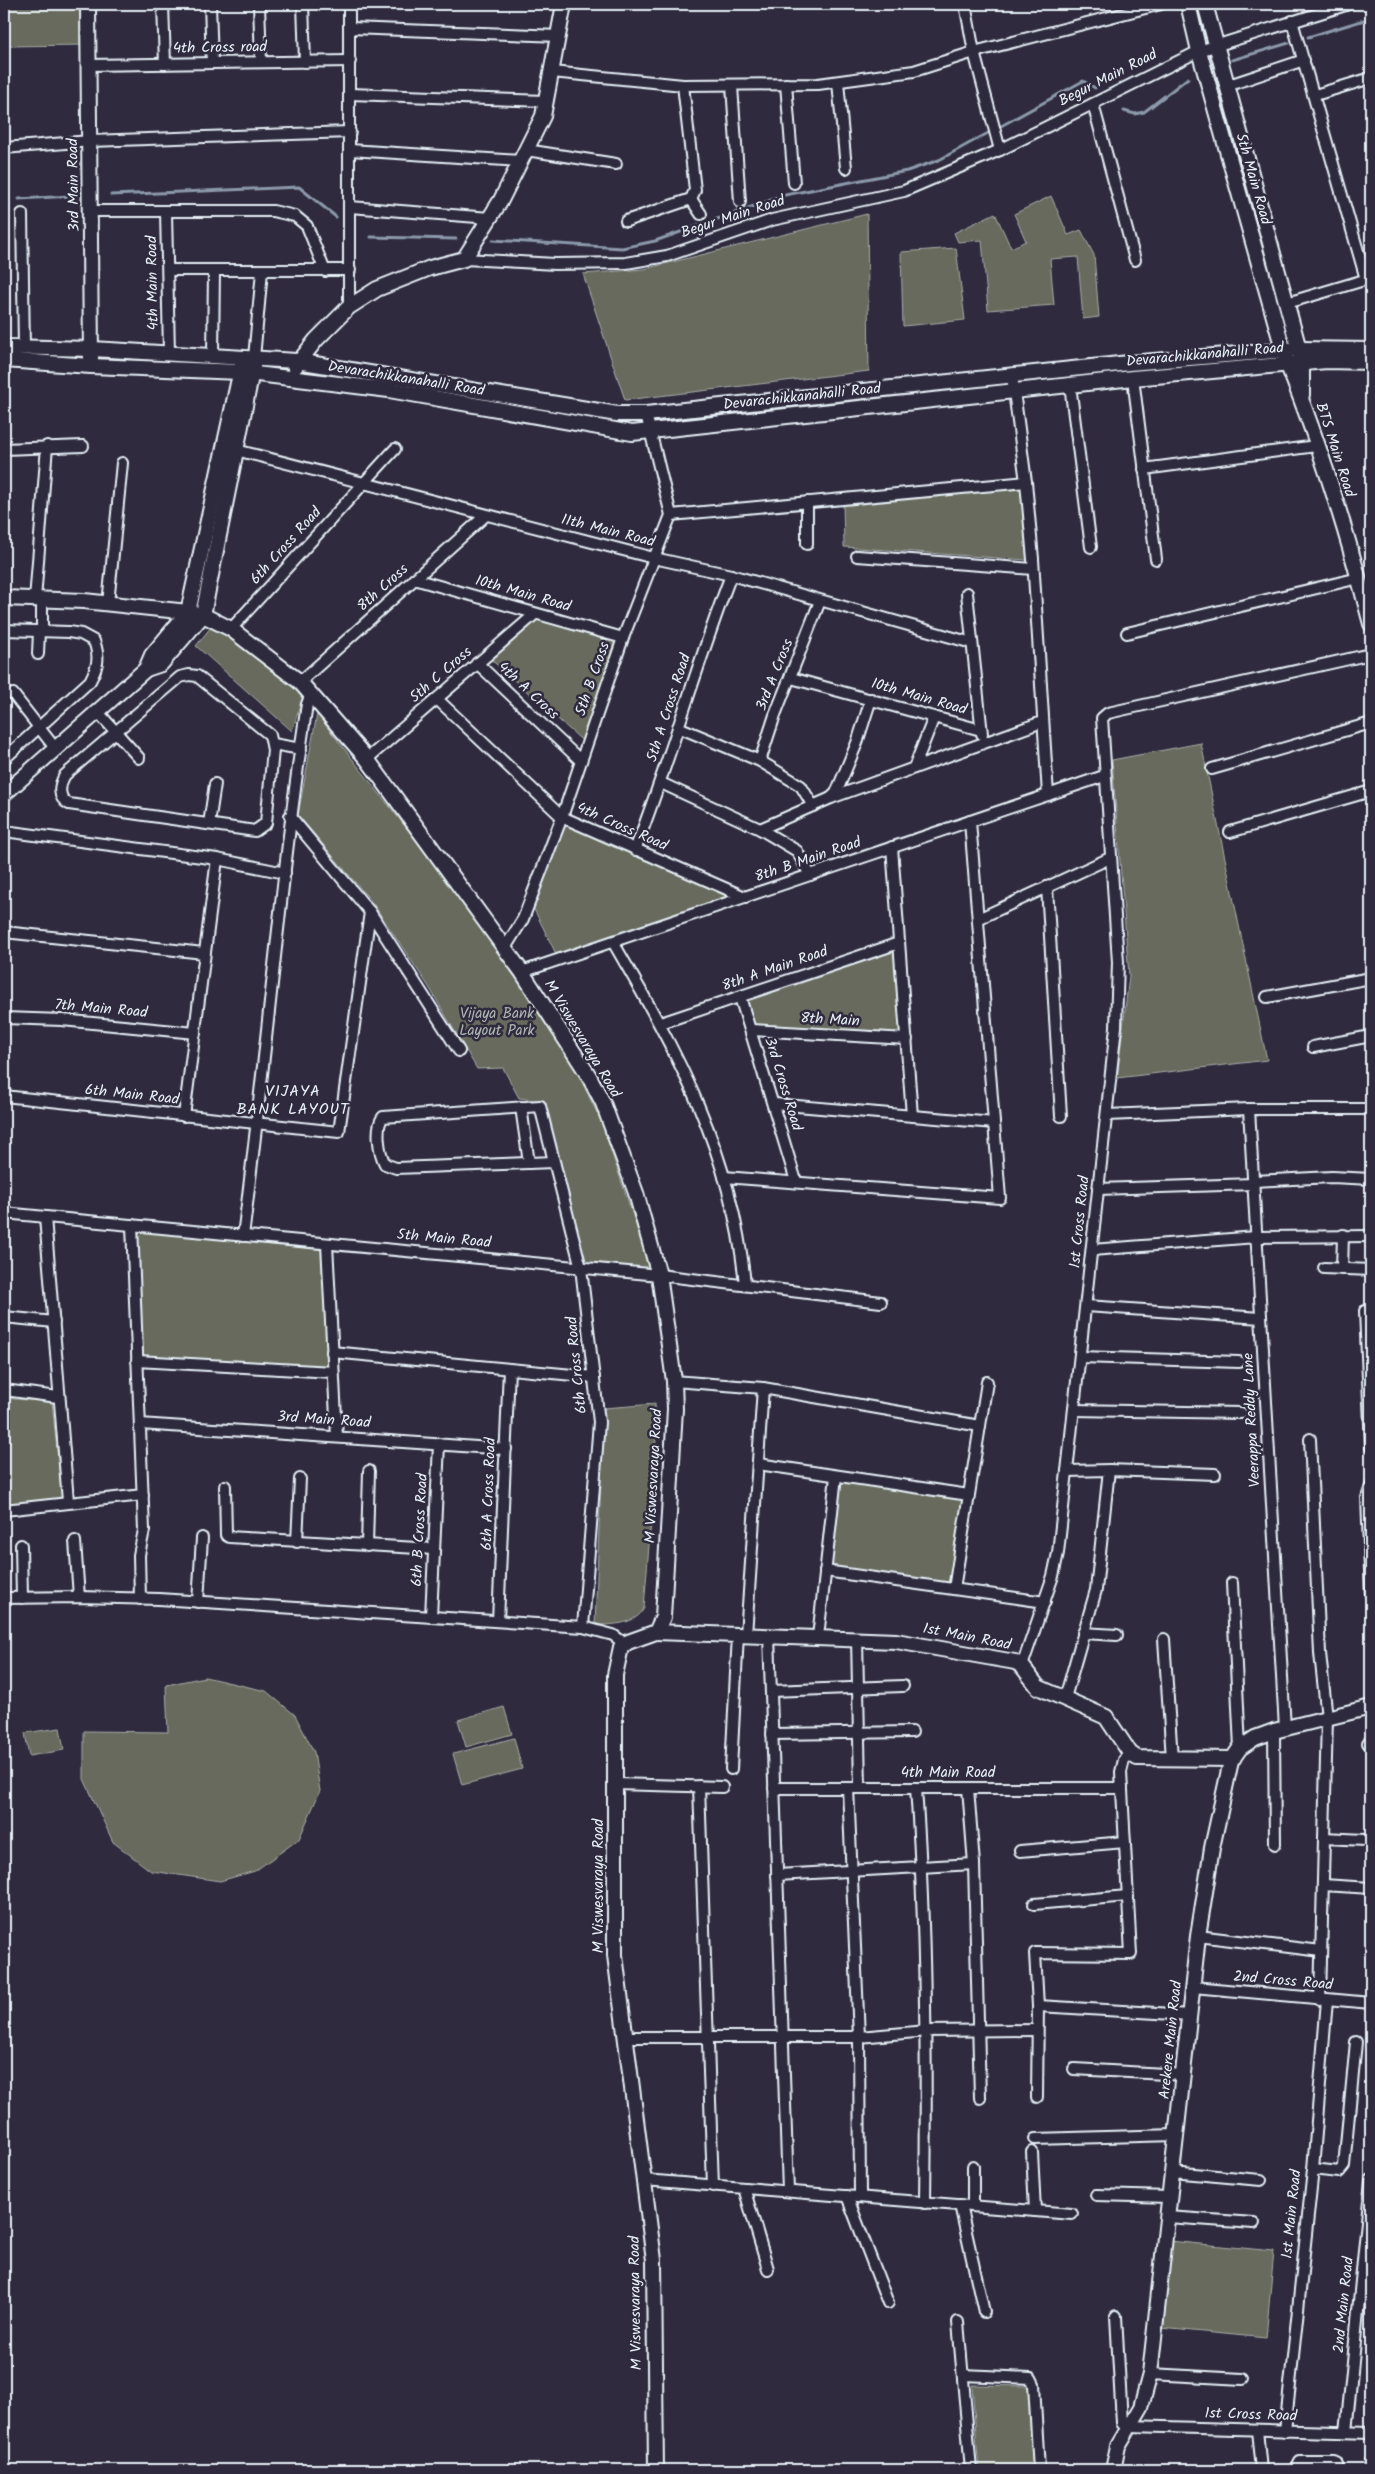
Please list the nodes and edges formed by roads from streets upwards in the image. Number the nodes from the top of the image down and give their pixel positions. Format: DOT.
graph roads {
  1 [pos="88,4"];
  2 [pos="163,4"];
  3 [pos="210,4"];
  4 [pos="259,4"];
  5 [pos="303,4"];
  6 [pos="349,4"];
  7 [pos="564,4"];
  8 [pos="966,4"];
  9 [pos="1161,4"];
  10 [pos="1188,4"];
  11 [pos="1205,4"];
  12 [pos="1349,4"];
  13 [pos="1292,21"];
  14 [pos="350,28"];
  15 [pos="559,36"];
  16 [pos="1215,45"];
  17 [pos="1199,51"];
  18 [pos="974,52"];
  19 [pos="1304,60"];
  20 [pos="350,61"];
  21 [pos="261,62"];
  22 [pos="305,62"];
  23 [pos="212,63"];
  24 [pos="89,64"];
  25 [pos="165,64"];
  26 [pos="552,72"];
  27 [pos="1371,78"];
  28 [pos="838,82"];
  29 [pos="786,84"];
  30 [pos="683,85"];
  31 [pos="732,86"];
  32 [pos="1226,86"];
  33 [pos="350,94"];
  34 [pos="1315,95"];
  35 [pos="546,101"];
  36 [pos="1093,104"];
  37 [pos="350,132"];
  38 [pos="90,141"];
  39 [pos="4,148"];
  40 [pos="350,150"];
  41 [pos="1000,150"];
  42 [pos="523,155"];
  43 [pos="616,164"];
  44 [pos="846,168"];
  45 [pos="794,183"];
  46 [pos="691,199"];
  47 [pos="740,202"];
  48 [pos="350,207"];
  49 [pos="91,211"];
  50 [pos="166,211"];
  51 [pos="22,214"];
  52 [pos="701,214"];
  53 [pos="490,218"];
  54 [pos="626,221"];
  55 [pos="464,259"];
  56 [pos="1135,260"];
  57 [pos="169,270"];
  58 [pos="350,270"];
  59 [pos="214,271"];
  60 [pos="262,271"];
  61 [pos="324,271"];
  62 [pos="1369,279"];
  63 [pos="1287,304"];
  64 [pos="349,307"];
  65 [pos="4,347"];
  66 [pos="24,348"];
  67 [pos="92,349"];
  68 [pos="1371,350"];
  69 [pos="169,353"];
  70 [pos="213,355"];
  71 [pos="1301,356"];
  72 [pos="243,357"];
  73 [pos="1285,357"];
  74 [pos="4,360"];
  75 [pos="297,362"];
  76 [pos="1371,362"];
  77 [pos="91,366"];
  78 [pos="240,373"];
  79 [pos="1012,376"];
  80 [pos="1133,378"];
  81 [pos="289,379"];
  82 [pos="1070,385"];
  83 [pos="1013,391"];
  84 [pos="1302,400"];
  85 [pos="646,414"];
  86 [pos="649,431"];
  87 [pos="47,446"];
  88 [pos="83,446"];
  89 [pos="1316,446"];
  90 [pos="4,449"];
  91 [pos="395,449"];
  92 [pos="236,450"];
  93 [pos="122,463"];
  94 [pos="1144,469"];
  95 [pos="364,482"];
  96 [pos="1026,482"];
  97 [pos="807,502"];
  98 [pos="486,515"];
  99 [pos="671,515"];
  100 [pos="807,544"];
  101 [pos="1091,547"];
  102 [pos="857,556"];
  103 [pos="654,558"];
  104 [pos="1156,559"];
  105 [pos="1033,569"];
  106 [pos="731,575"];
  107 [pos="1359,578"];
  108 [pos="414,579"];
  109 [pos="967,593"];
  110 [pos="4,598"];
  111 [pos="38,600"];
  112 [pos="820,601"];
  113 [pos="108,604"];
  114 [pos="188,612"];
  115 [pos="203,614"];
  116 [pos="535,614"];
  117 [pos="1371,624"];
  118 [pos="231,629"];
  119 [pos="4,630"];
  120 [pos="40,631"];
  121 [pos="1127,633"];
  122 [pos="623,638"];
  123 [pos="972,643"];
  124 [pos="38,654"];
  125 [pos="1371,654"];
  126 [pos="477,663"];
  127 [pos="146,669"];
  128 [pos="791,678"];
  129 [pos="300,682"];
  130 [pos="13,694"];
  131 [pos="312,694"];
  132 [pos="437,699"];
  133 [pos="871,699"];
  134 [pos="98,712"];
  135 [pos="934,717"];
  136 [pos="1042,722"];
  137 [pos="1371,722"];
  138 [pos="39,726"];
  139 [pos="678,727"];
  140 [pos="981,730"];
  141 [pos="116,732"];
  142 [pos="273,744"];
  143 [pos="983,744"];
  144 [pos="55,748"];
  145 [pos="301,749"];
  146 [pos="139,758"];
  147 [pos="4,759"];
  148 [pos="367,759"];
  149 [pos="581,761"];
  150 [pos="760,761"];
  151 [pos="914,768"];
  152 [pos="1212,769"];
  153 [pos="1104,776"];
  154 [pos="661,783"];
  155 [pos="215,784"];
  156 [pos="1371,791"];
  157 [pos="4,794"];
  158 [pos="1048,795"];
  159 [pos="831,798"];
  160 [pos="813,806"];
  161 [pos="290,816"];
  162 [pos="562,817"];
  163 [pos="970,821"];
  164 [pos="209,824"];
  165 [pos="760,829"];
  166 [pos="4,831"];
  167 [pos="1230,832"];
  168 [pos="892,847"];
  169 [pos="635,850"];
  170 [pos="1110,858"];
  171 [pos="217,859"];
  172 [pos="285,873"];
  173 [pos="810,875"];
  174 [pos="1047,887"];
  175 [pos="746,897"];
  176 [pos="370,912"];
  177 [pos="978,919"];
  178 [pos="4,932"];
  179 [pos="613,942"];
  180 [pos="899,943"];
  181 [pos="505,948"];
  182 [pos="204,953"];
  183 [pos="522,972"];
  184 [pos="1371,978"];
  185 [pos="740,997"];
  186 [pos="1267,997"];
  187 [pos="4,1018"];
  188 [pos="660,1023"];
  189 [pos="751,1030"];
  190 [pos="195,1033"];
  191 [pos="1371,1036"];
  192 [pos="907,1039"];
  193 [pos="1313,1047"];
  194 [pos="459,1051"];
  195 [pos="4,1096"];
  196 [pos="774,1104"];
  197 [pos="521,1107"];
  198 [pos="1371,1108"];
  199 [pos="1249,1109"];
  200 [pos="1107,1115"];
  201 [pos="184,1116"];
  202 [pos="912,1116"];
  203 [pos="1061,1116"];
  204 [pos="994,1123"];
  205 [pos="257,1124"];
  206 [pos="554,1162"];
  207 [pos="529,1163"];
  208 [pos="724,1177"];
  209 [pos="1371,1179"];
  210 [pos="796,1181"];
  211 [pos="1254,1183"];
  212 [pos="1098,1189"];
  213 [pos="4,1212"];
  214 [pos="45,1216"];
  215 [pos="132,1225"];
  216 [pos="1344,1234"];
  217 [pos="243,1236"];
  218 [pos="1371,1236"];
  219 [pos="1256,1238"];
  220 [pos="326,1244"];
  221 [pos="1092,1250"];
  222 [pos="581,1268"];
  223 [pos="1324,1268"];
  224 [pos="1342,1269"];
  225 [pos="1371,1270"];
  226 [pos="659,1275"];
  227 [pos="745,1285"];
  228 [pos="881,1302"];
  229 [pos="1086,1306"];
  230 [pos="1365,1311"];
  231 [pos="4,1317"];
  232 [pos="1261,1318"];
  233 [pos="54,1322"];
  234 [pos="332,1352"];
  235 [pos="1080,1357"];
  236 [pos="137,1361"];
  237 [pos="1239,1362"];
  238 [pos="509,1369"];
  239 [pos="334,1372"];
  240 [pos="594,1377"];
  241 [pos="674,1381"];
  242 [pos="987,1382"];
  243 [pos="763,1388"];
  244 [pos="4,1390"];
  245 [pos="58,1397"];
  246 [pos="1074,1410"];
  247 [pos="1241,1413"];
  248 [pos="140,1424"];
  249 [pos="980,1426"];
  250 [pos="337,1437"];
  251 [pos="1310,1439"];
  252 [pos="439,1444"];
  253 [pos="1371,1448"];
  254 [pos="506,1449"];
  255 [pos="758,1464"];
  256 [pos="1109,1470"];
  257 [pos="370,1471"];
  258 [pos="1067,1471"];
  259 [pos="1215,1474"];
  260 [pos="836,1476"];
  261 [pos="300,1479"];
  262 [pos="225,1486"];
  263 [pos="1371,1486"];
  264 [pos="143,1494"];
  265 [pos="969,1495"];
  266 [pos="68,1501"];
  267 [pos="4,1510"];
  268 [pos="202,1538"];
  269 [pos="75,1541"];
  270 [pos="298,1542"];
  271 [pos="21,1545"];
  272 [pos="367,1546"];
  273 [pos="434,1550"];
  274 [pos="825,1570"];
  275 [pos="1232,1582"];
  276 [pos="954,1589"];
  277 [pos="1371,1595"];
  278 [pos="79,1597"];
  279 [pos="4,1598"];
  280 [pos="22,1598"];
  281 [pos="140,1599"];
  282 [pos="198,1602"];
  283 [pos="1044,1602"];
  284 [pos="431,1617"];
  285 [pos="498,1621"];
  286 [pos="584,1627"];
  287 [pos="656,1632"];
  288 [pos="1083,1633"];
  289 [pos="742,1634"];
  290 [pos="769,1635"];
  291 [pos="1117,1635"];
  292 [pos="818,1637"];
  293 [pos="857,1638"];
  294 [pos="1164,1639"];
  295 [pos="624,1644"];
  296 [pos="1022,1666"];
  297 [pos="903,1686"];
  298 [pos="858,1687"];
  299 [pos="771,1692"];
  300 [pos="1065,1698"];
  301 [pos="1371,1706"];
  302 [pos="1327,1718"];
  303 [pos="1280,1729"];
  304 [pos="858,1732"];
  305 [pos="912,1732"];
  306 [pos="772,1734"];
  307 [pos="1130,1753"];
  308 [pos="1236,1754"];
  309 [pos="1172,1759"];
  310 [pos="731,1769"];
  311 [pos="615,1784"];
  312 [pos="699,1786"];
  313 [pos="722,1787"];
  314 [pos="774,1788"];
  315 [pos="848,1788"];
  316 [pos="860,1788"];
  317 [pos="916,1788"];
  318 [pos="968,1788"];
  319 [pos="1122,1788"];
  320 [pos="1324,1838"];
  321 [pos="1365,1840"];
  322 [pos="1125,1842"];
  323 [pos="1275,1844"];
  324 [pos="1020,1851"];
  325 [pos="974,1864"];
  326 [pos="922,1868"];
  327 [pos="852,1872"];
  328 [pos="777,1875"];
  329 [pos="1323,1885"];
  330 [pos="1371,1888"];
  331 [pos="1128,1896"];
  332 [pos="1034,1904"];
  333 [pos="1198,1936"];
  334 [pos="1321,1952"];
  335 [pos="1193,1987"];
  336 [pos="1323,2000"];
  337 [pos="1371,2002"];
  338 [pos="1038,2006"];
  339 [pos="1190,2015"];
  340 [pos="979,2030"];
  341 [pos="1037,2030"];
  342 [pos="927,2031"];
  343 [pos="624,2037"];
  344 [pos="710,2037"];
  345 [pos="783,2037"];
  346 [pos="859,2037"];
  347 [pos="1356,2042"];
  348 [pos="1074,2069"];
  349 [pos="1183,2075"];
  350 [pos="980,2098"];
  351 [pos="1037,2098"];
  352 [pos="1176,2135"];
  353 [pos="1035,2139"];
  354 [pos="1032,2152"];
  355 [pos="973,2166"];
  356 [pos="1313,2169"];
  357 [pos="1172,2172"];
  358 [pos="644,2180"];
  359 [pos="1262,2180"];
  360 [pos="1371,2180"];
  361 [pos="713,2186"];
  362 [pos="744,2188"];
  363 [pos="788,2192"];
  364 [pos="847,2196"];
  365 [pos="1096,2196"];
  366 [pos="1170,2197"];
  367 [pos="860,2198"];
  368 [pos="926,2203"];
  369 [pos="960,2205"];
  370 [pos="973,2206"];
  371 [pos="1034,2211"];
  372 [pos="1072,2214"];
  373 [pos="1168,2217"];
  374 [pos="1254,2224"];
  375 [pos="768,2269"];
  376 [pos="888,2303"];
  377 [pos="984,2312"];
  378 [pos="1116,2316"];
  379 [pos="958,2322"];
  380 [pos="1150,2374"];
  381 [pos="962,2375"];
  382 [pos="1243,2379"];
  383 [pos="1128,2427"];
  384 [pos="1257,2430"];
  385 [pos="1285,2430"];
  386 [pos="1346,2432"];
  387 [pos="1371,2433"];
  388 [pos="1371,2461"];
  389 [pos="656,2470"];
  390 [pos="971,2470"];
  391 [pos="1039,2470"];
  392 [pos="1113,2470"];
  393 [pos="1261,2470"];
  394 [pos="1296,2470"];
  395 [pos="1340,2470"];
  396 [pos="1371,2470"];
  1 -- 24 [label="street, 3rd Main Road"];
  2 -- 25 [label="street"];
  3 -- 23 [label="street"];
  4 -- 21 [label="street"];
  5 -- 22 [label="street"];
  6 -- 14 [label="street"];
  7 -- 15 [label="street"];
  8 -- 18 [label="street"];
  9 -- 18 [label="street"];
  10 -- 17 [label="street, 5th Main Road"];
  11 -- 16 [label="street, 5th Main Road"];
  12 -- 13 [label="street, Begur Main Road"];
  13 -- 16 [label="street, Begur Main Road"];
  13 -- 19 [label="street"];
  14 -- 15 [label="street"];
  14 -- 20 [label="street"];
  15 -- 26 [label="street"];
  16 -- 17 [label="street, Begur Main Road"];
  16 -- 32 [label="street, 5th Main Road"];
  17 -- 36 [label="street, Begur Main Road"];
  17 -- 73 [label="street, 5th Main Road"];
  18 -- 28 [label="street"];
  18 -- 41 [label="street"];
  19 -- 32 [label="street"];
  19 -- 34 [label="street"];
  20 -- 22 [label="street, 4th Cross road"];
  20 -- 33 [label="street"];
  21 -- 22 [label="street, 4th Cross road"];
  21 -- 23 [label="street, 4th Cross road"];
  23 -- 25 [label="street, 4th Cross road"];
  24 -- 25 [label="street, 4th Cross road"];
  24 -- 38 [label="street, 3rd Main Road"];
  26 -- 30 [label="street"];
  26 -- 35 [label="street"];
  27 -- 34 [label="street"];
  28 -- 29 [label="street"];
  28 -- 44 [label="street"];
  29 -- 31 [label="street"];
  29 -- 45 [label="street"];
  30 -- 31 [label="street"];
  30 -- 46 [label="street"];
  31 -- 47 [label="street"];
  32 -- 63 [label="street, 5th Main Road"];
  33 -- 35 [label="street"];
  33 -- 37 [label="street"];
  34 -- 62 [label="street"];
  35 -- 42 [label="street"];
  36 -- 41 [label="street, Begur Main Road"];
  36 -- 56 [label="street"];
  37 -- 38 [label="street"];
  37 -- 40 [label="street"];
  38 -- 39 [label="street"];
  38 -- 49 [label="street, 3rd Main Road"];
  40 -- 42 [label="street"];
  40 -- 48 [label="street"];
  41 -- 55 [label="street, Begur Main Road"];
  42 -- 43 [label="street"];
  42 -- 53 [label="street"];
  46 -- 52 [label="street"];
  46 -- 54 [label="street"];
  48 -- 53 [label="street"];
  48 -- 58 [label="street"];
  49 -- 50 [label="street"];
  49 -- 67 [label="street, 3rd Main Road"];
  50 -- 57 [label="street, 4th Main Road"];
  50 -- 61 [label="street"];
  51 -- 66 [label="street"];
  53 -- 55 [label="street"];
  55 -- 64 [label="street, Begur Main Road"];
  57 -- 59 [label="street"];
  57 -- 69 [label="street, 4th Main Road"];
  58 -- 61 [label="street"];
  58 -- 64 [label="street"];
  59 -- 60 [label="street"];
  59 -- 70 [label="street"];
  60 -- 61 [label="street"];
  60 -- 72 [label="street"];
  62 -- 63 [label="street"];
  63 -- 71 [label="street, 5th Main Road"];
  64 -- 75 [label="street, Begur Main Road"];
  65 -- 66 [label="street, Devarachikkanahalli Road"];
  66 -- 67 [label="street, Devarachikkanahalli Road"];
  67 -- 69 [label="street, Devarachikkanahalli Road"];
  67 -- 77 [label="street, 3rd Main Road"];
  68 -- 71 [label="street, Devarachikkanahalli Road"];
  69 -- 70 [label="street, Devarachikkanahalli Road"];
  70 -- 72 [label="street, Devarachikkanahalli Road"];
  71 -- 73 [label="street, Devarachikkanahalli Road"];
  71 -- 76 [label="street, Devarachikkanahalli Road"];
  71 -- 84 [label="street, BTS Main Road"];
  72 -- 75 [label="street, Devarachikkanahalli Road"];
  72 -- 78 [label="street"];
  73 -- 79 [label="street, Devarachikkanahalli Road"];
  73 -- 80 [label="street, Devarachikkanahalli Road"];
  73 -- 84 [label="street, BTS Main Road"];
  74 -- 77 [label="street, Devarachikkanahalli Road"];
  75 -- 81 [label="street, Begur Main Road"];
  75 -- 85 [label="street, Devarachikkanahalli Road"];
  77 -- 78 [label="street, Devarachikkanahalli Road"];
  78 -- 81 [label="street, Devarachikkanahalli Road"];
  78 -- 92 [label="street"];
  78 -- 114 [label="street"];
  79 -- 83 [label="street"];
  79 -- 85 [label="street, Devarachikkanahalli Road"];
  80 -- 82 [label="street, Devarachikkanahalli Road"];
  80 -- 94 [label="street"];
  81 -- 86 [label="street, Devarachikkanahalli Road"];
  82 -- 83 [label="street, Devarachikkanahalli Road"];
  82 -- 101 [label="street"];
  83 -- 86 [label="street, Devarachikkanahalli Road"];
  83 -- 96 [label="street"];
  84 -- 89 [label="street, BTS Main Road"];
  85 -- 86 [label="street"];
  86 -- 99 [label="street"];
  87 -- 88 [label="street"];
  87 -- 90 [label="street"];
  87 -- 111 [label="street"];
  89 -- 94 [label="street"];
  89 -- 107 [label="street, BTS Main Road"];
  91 -- 95 [label="street, 6th Cross Road"];
  92 -- 95 [label="street, 11th Main Road"];
  92 -- 115 [label="street"];
  93 -- 113 [label="street"];
  94 -- 104 [label="street"];
  95 -- 98 [label="street, 11th Main Road"];
  95 -- 118 [label="street, 6th Cross Road"];
  96 -- 97 [label="street"];
  96 -- 105 [label="street"];
  97 -- 99 [label="street"];
  97 -- 100 [label="street"];
  98 -- 103 [label="street, 11th Main Road"];
  98 -- 108 [label="street, 8th Cross"];
  99 -- 103 [label="street, 5th B Cross"];
  102 -- 105 [label="street"];
  103 -- 106 [label="street, 11th Main Road"];
  103 -- 122 [label="street, 5th B Cross"];
  105 -- 136 [label="street"];
  106 -- 112 [label="street, 11th Main Road"];
  106 -- 139 [label="street, 5th A Cross Road"];
  107 -- 117 [label="street, BTS Main Road"];
  107 -- 121 [label="street"];
  108 -- 116 [label="street, 10th Main Road"];
  108 -- 129 [label="street, 8th Cross"];
  109 -- 123 [label="street"];
  110 -- 111 [label="street"];
  111 -- 113 [label="street"];
  111 -- 120 [label="street"];
  112 -- 123 [label="street, 11th Main Road"];
  112 -- 128 [label="street, 3rd A Cross"];
  113 -- 114 [label="street"];
  114 -- 115 [label="street"];
  114 -- 127 [label="street"];
  115 -- 118 [label="street, M Viswesvaraya Road"];
  115 -- 127 [label="street"];
  116 -- 122 [label="street, 10th Main Road"];
  116 -- 126 [label="street, 5th C Cross"];
  118 -- 129 [label="street, M Viswesvaraya Road"];
  119 -- 120 [label="street"];
  120 -- 124 [label="street"];
  120 -- 138 [label="street"];
  122 -- 149 [label="street, 5th B Cross"];
  123 -- 140 [label="street"];
  125 -- 153 [label="street, 1st Cross Road"];
  126 -- 132 [label="street, 5th C Cross"];
  126 -- 149 [label="street, 4th A Cross"];
  127 -- 134 [label="street"];
  128 -- 133 [label="street, 10th Main Road"];
  128 -- 150 [label="street, 3rd A Cross"];
  129 -- 131 [label="street, M Viswesvaraya Road"];
  130 -- 138 [label="street"];
  131 -- 145 [label="street"];
  131 -- 148 [label="street, M Viswesvaraya Road"];
  132 -- 148 [label="street, 5th C Cross"];
  132 -- 162 [label="street, 4th Cross Road"];
  133 -- 135 [label="street, 10th Main Road"];
  133 -- 159 [label="street"];
  134 -- 141 [label="street"];
  134 -- 144 [label="street"];
  135 -- 140 [label="street, 10th Main Road"];
  135 -- 151 [label="street"];
  136 -- 143 [label="street"];
  136 -- 158 [label="street"];
  137 -- 152 [label="street"];
  138 -- 144 [label="street"];
  138 -- 147 [label="street"];
  139 -- 150 [label="street"];
  139 -- 154 [label="street, 5th A Cross Road"];
  140 -- 143 [label="street"];
  141 -- 142 [label="street"];
  141 -- 146 [label="street"];
  141 -- 164 [label="street"];
  142 -- 145 [label="street"];
  142 -- 164 [label="street"];
  143 -- 151 [label="street"];
  144 -- 157 [label="street"];
  145 -- 161 [label="street"];
  148 -- 181 [label="street, M Viswesvaraya Road"];
  149 -- 162 [label="street, 5th B Cross"];
  150 -- 160 [label="street"];
  151 -- 159 [label="street"];
  153 -- 158 [label="street, 8th B Main Road"];
  153 -- 170 [label="street, 1st Cross Road"];
  154 -- 165 [label="street"];
  154 -- 169 [label="street, 5th A Cross Road"];
  155 -- 164 [label="street"];
  156 -- 167 [label="street"];
  158 -- 163 [label="street, 8th B Main Road"];
  159 -- 160 [label="street"];
  160 -- 165 [label="street"];
  161 -- 172 [label="street"];
  161 -- 176 [label="street"];
  162 -- 169 [label="street, 4th Cross Road"];
  162 -- 181 [label="street, 5th B Cross"];
  163 -- 168 [label="street, 8th B Main Road"];
  163 -- 177 [label="street"];
  165 -- 173 [label="street"];
  166 -- 171 [label="street"];
  168 -- 173 [label="street, 8th B Main Road"];
  168 -- 180 [label="street"];
  169 -- 175 [label="street, 4th Cross Road"];
  170 -- 174 [label="street"];
  170 -- 200 [label="street, 1st Cross Road"];
  171 -- 172 [label="street"];
  171 -- 182 [label="street"];
  172 -- 205 [label="street"];
  173 -- 175 [label="street, 8th B Main Road"];
  174 -- 177 [label="street"];
  174 -- 203 [label="street"];
  175 -- 179 [label="street, 8th B Main Road"];
  176 -- 194 [label="street"];
  176 -- 205 [label="street, 6th Main Road"];
  177 -- 204 [label="street"];
  178 -- 182 [label="street"];
  179 -- 183 [label="street, 8th B Main Road"];
  179 -- 188 [label="street"];
  180 -- 185 [label="street, 8th A Main Road"];
  180 -- 192 [label="street"];
  181 -- 183 [label="street, M Viswesvaraya Road"];
  182 -- 190 [label="street"];
  183 -- 226 [label="street, M Viswesvaraya Road"];
  184 -- 186 [label="street"];
  185 -- 188 [label="street, 8th A Main Road"];
  185 -- 189 [label="street, 3rd Cross Road"];
  187 -- 190 [label="street, 7th Main Road"];
  188 -- 208 [label="street"];
  189 -- 192 [label="street, 8th Main"];
  189 -- 196 [label="street, 3rd Cross Road"];
  190 -- 201 [label="street"];
  191 -- 193 [label="street"];
  192 -- 202 [label="street"];
  195 -- 201 [label="street, 6th Main Road"];
  196 -- 202 [label="street"];
  196 -- 210 [label="street, 3rd Cross Road"];
  197 -- 206 [label="street, 6th Cross Road"];
  197 -- 207 [label="street"];
  197 -- 207 [label="street"];
  198 -- 199 [label="street"];
  199 -- 200 [label="street"];
  199 -- 211 [label="street, Veerappa Reddy Lane"];
  200 -- 212 [label="street, 1st Cross Road"];
  201 -- 205 [label="street, 6th Main Road"];
  202 -- 204 [label="street"];
  204 -- 210 [label="street"];
  205 -- 217 [label="street"];
  206 -- 207 [label="street"];
  206 -- 222 [label="street, 6th Cross Road"];
  208 -- 210 [label="street"];
  208 -- 227 [label="street"];
  209 -- 211 [label="street"];
  211 -- 212 [label="street"];
  211 -- 219 [label="street, Veerappa Reddy Lane"];
  212 -- 221 [label="street, 1st Cross Road"];
  213 -- 214 [label="street, 5th Main Road"];
  214 -- 215 [label="street, 5th Main Road"];
  214 -- 233 [label="street"];
  215 -- 217 [label="street, 5th Main Road"];
  215 -- 236 [label="street"];
  216 -- 218 [label="street"];
  216 -- 219 [label="street"];
  216 -- 224 [label="street"];
  217 -- 220 [label="street, 5th Main Road"];
  219 -- 221 [label="street"];
  219 -- 232 [label="street, Veerappa Reddy Lane"];
  220 -- 222 [label="street, 5th Main Road"];
  220 -- 234 [label="street"];
  221 -- 229 [label="street, 1st Cross Road"];
  222 -- 226 [label="street, 5th Main Road"];
  222 -- 240 [label="street, 6th Cross Road"];
  223 -- 224 [label="street"];
  224 -- 225 [label="street"];
  226 -- 227 [label="street, 5th Main Road"];
  226 -- 241 [label="street, M Viswesvaraya Road"];
  227 -- 228 [label="street, 5th Main Road"];
  229 -- 232 [label="street"];
  229 -- 235 [label="street, 1st Cross Road"];
  230 -- 253 [label="street"];
  231 -- 233 [label="street"];
  232 -- 303 [label="street, Veerappa Reddy Lane"];
  233 -- 245 [label="street"];
  234 -- 238 [label="street"];
  234 -- 239 [label="street"];
  235 -- 237 [label="street"];
  235 -- 246 [label="street, 1st Cross Road"];
  236 -- 239 [label="street"];
  236 -- 248 [label="street"];
  238 -- 240 [label="street"];
  238 -- 254 [label="street, 6th A Cross Road"];
  239 -- 250 [label="street"];
  240 -- 286 [label="street, 6th Cross Road"];
  241 -- 243 [label="street"];
  241 -- 287 [label="street, M Viswesvaraya Road"];
  242 -- 249 [label="street"];
  243 -- 249 [label="street"];
  243 -- 255 [label="street"];
  244 -- 245 [label="street"];
  245 -- 266 [label="street"];
  246 -- 247 [label="street"];
  246 -- 258 [label="street, 1st Cross Road"];
  248 -- 250 [label="street, 3rd Main Road"];
  248 -- 264 [label="street"];
  249 -- 265 [label="street"];
  250 -- 252 [label="street, 3rd Main Road"];
  251 -- 302 [label="street, 1st Main Road"];
  252 -- 254 [label="street, 3rd Main Road"];
  252 -- 273 [label="street, 6th B Cross Road"];
  254 -- 285 [label="street, 6th A Cross Road"];
  255 -- 260 [label="street"];
  255 -- 289 [label="street"];
  256 -- 258 [label="street"];
  256 -- 259 [label="street"];
  256 -- 288 [label="street"];
  257 -- 272 [label="street"];
  258 -- 283 [label="street, 1st Cross Road"];
  260 -- 265 [label="street"];
  260 -- 274 [label="street"];
  261 -- 270 [label="street"];
  262 -- 270 [label="street"];
  263 -- 277 [label="street"];
  264 -- 266 [label="street"];
  264 -- 281 [label="street"];
  265 -- 276 [label="street"];
  266 -- 267 [label="street"];
  268 -- 282 [label="street"];
  269 -- 278 [label="street"];
  270 -- 272 [label="street"];
  271 -- 280 [label="street"];
  272 -- 273 [label="street"];
  273 -- 284 [label="street, 6th B Cross Road"];
  274 -- 276 [label="street"];
  274 -- 292 [label="street"];
  275 -- 308 [label="street"];
  276 -- 283 [label="street"];
  278 -- 280 [label="street"];
  278 -- 281 [label="street"];
  279 -- 280 [label="street"];
  281 -- 282 [label="street"];
  282 -- 284 [label="street"];
  283 -- 296 [label="street, 1st Cross Road"];
  284 -- 285 [label="street"];
  285 -- 286 [label="street"];
  286 -- 295 [label="street"];
  287 -- 289 [label="street, 1st Main Road"];
  287 -- 295 [label="street"];
  288 -- 291 [label="street"];
  288 -- 300 [label="street"];
  289 -- 290 [label="street, 1st Main Road"];
  289 -- 310 [label="street"];
  290 -- 292 [label="street, 1st Main Road"];
  290 -- 299 [label="street"];
  292 -- 293 [label="street, 1st Main Road"];
  293 -- 296 [label="street, 1st Main Road"];
  293 -- 298 [label="street"];
  294 -- 309 [label="street"];
  295 -- 311 [label="street, M Viswesvaraya Road"];
  296 -- 300 [label="street, 1st Main Road"];
  297 -- 298 [label="street"];
  298 -- 299 [label="street"];
  298 -- 304 [label="street"];
  299 -- 306 [label="street"];
  300 -- 307 [label="street, 1st Main Road"];
  301 -- 302 [label="street"];
  302 -- 303 [label="street"];
  302 -- 320 [label="street, 1st Main Road"];
  303 -- 308 [label="street"];
  303 -- 323 [label="street, Veerappa Reddy Lane"];
  304 -- 305 [label="street"];
  304 -- 306 [label="street"];
  304 -- 316 [label="street"];
  306 -- 314 [label="street"];
  307 -- 309 [label="street"];
  307 -- 319 [label="street"];
  308 -- 309 [label="street"];
  308 -- 333 [label="street, Arekere Main Road"];
  311 -- 312 [label="street"];
  311 -- 343 [label="street, M Viswesvaraya Road"];
  312 -- 313 [label="street"];
  312 -- 344 [label="street"];
  314 -- 315 [label="street, 4th Main Road"];
  314 -- 328 [label="street"];
  315 -- 316 [label="street, 4th Main Road"];
  315 -- 327 [label="street"];
  316 -- 317 [label="street, 4th Main Road"];
  317 -- 318 [label="street, 4th Main Road"];
  317 -- 326 [label="street"];
  318 -- 319 [label="street, 4th Main Road"];
  318 -- 325 [label="street"];
  319 -- 322 [label="street"];
  320 -- 321 [label="street"];
  320 -- 329 [label="street, 1st Main Road"];
  322 -- 324 [label="street"];
  322 -- 331 [label="street"];
  325 -- 326 [label="street"];
  325 -- 340 [label="street"];
  326 -- 327 [label="street"];
  326 -- 342 [label="street"];
  327 -- 328 [label="street"];
  327 -- 346 [label="street"];
  328 -- 345 [label="street"];
  329 -- 330 [label="street"];
  329 -- 334 [label="street, 1st Main Road"];
  331 -- 332 [label="street"];
  331 -- 338 [label="street"];
  333 -- 334 [label="street"];
  333 -- 335 [label="street, Arekere Main Road"];
  334 -- 336 [label="street, 1st Main Road"];
  335 -- 336 [label="street, 2nd Cross Road"];
  335 -- 339 [label="street, Arekere Main Road"];
  336 -- 337 [label="street, 2nd Cross Road"];
  336 -- 356 [label="street, 1st Main Road"];
  338 -- 339 [label="street"];
  338 -- 341 [label="street"];
  339 -- 349 [label="street, Arekere Main Road"];
  340 -- 341 [label="street"];
  340 -- 342 [label="street"];
  340 -- 350 [label="street"];
  341 -- 351 [label="street"];
  342 -- 346 [label="street"];
  342 -- 368 [label="street"];
  343 -- 344 [label="street"];
  343 -- 358 [label="street, M Viswesvaraya Road"];
  344 -- 345 [label="street"];
  344 -- 361 [label="street"];
  345 -- 346 [label="street"];
  345 -- 363 [label="street"];
  346 -- 367 [label="street"];
  347 -- 356 [label="street"];
  348 -- 349 [label="street"];
  349 -- 352 [label="street, Arekere Main Road"];
  352 -- 353 [label="street"];
  352 -- 357 [label="street, Arekere Main Road"];
  354 -- 371 [label="street"];
  355 -- 370 [label="street"];
  356 -- 385 [label="street, 1st Main Road"];
  357 -- 359 [label="street"];
  357 -- 366 [label="street, Arekere Main Road"];
  358 -- 361 [label="street"];
  358 -- 389 [label="street, M Viswesvaraya Road"];
  360 -- 386 [label="street, 2nd Main Road"];
  361 -- 362 [label="street"];
  362 -- 363 [label="street"];
  362 -- 375 [label="street"];
  363 -- 364 [label="street"];
  364 -- 367 [label="street"];
  364 -- 376 [label="street"];
  365 -- 366 [label="street"];
  366 -- 373 [label="street, Arekere Main Road"];
  367 -- 368 [label="street"];
  368 -- 369 [label="street"];
  369 -- 370 [label="street"];
  369 -- 377 [label="street"];
  370 -- 371 [label="street"];
  371 -- 372 [label="street"];
  373 -- 374 [label="street"];
  373 -- 380 [label="street, Arekere Main Road"];
  378 -- 383 [label="street"];
  379 -- 381 [label="street"];
  380 -- 382 [label="street"];
  380 -- 383 [label="street, Arekere Main Road"];
  381 -- 390 [label="street"];
  381 -- 391 [label="street"];
  383 -- 384 [label="street, 1st Cross Road"];
  383 -- 392 [label="street, Arekere Main Road"];
  384 -- 385 [label="street, 1st Cross Road"];
  384 -- 393 [label="street"];
  385 -- 386 [label="street, 1st Cross Road"];
  386 -- 387 [label="street, 1st Cross Road"];
  388 -- 396 [label="street"];
  394 -- 395 [label="street"];
}
